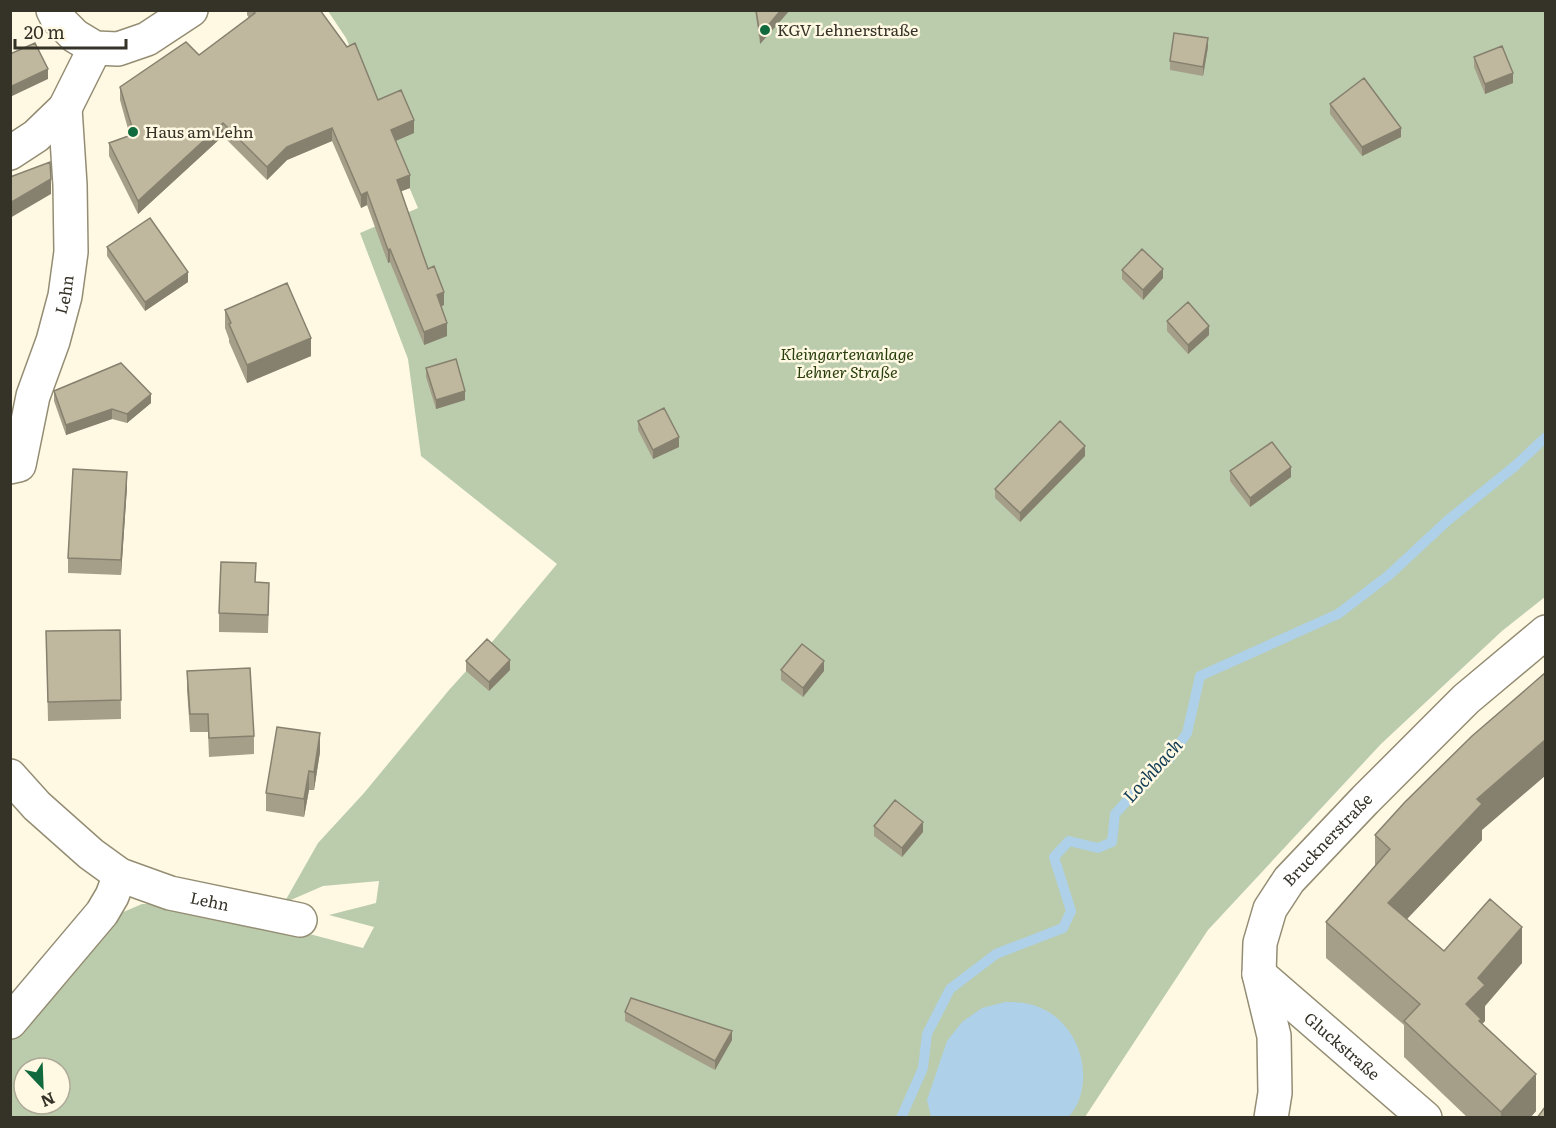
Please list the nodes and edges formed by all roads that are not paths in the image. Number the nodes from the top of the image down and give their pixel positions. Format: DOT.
graph roads {
  1 [pos="53,10"];
  2 [pos="191,10"];
  3 [pos="95,48"];
  4 [pos="65,108"];
  5 [pos="10,153"];
  6 [pos="10,467"];
  7 [pos="1545,632"];
  8 [pos="10,776"];
  9 [pos="120,875"];
  10 [pos="300,920"];
  11 [pos="1259,974"];
  12 [pos="10,1022"];
  13 [pos="1271,1118"];
  14 [pos="1425,1118"];
  1 -- 3 [label="street"];
  2 -- 3 [label="street"];
  3 -- 4 [label="street"];
  4 -- 5 [label="street"];
  4 -- 6 [label="street, Lehn"];
  7 -- 11 [label="street, Brucknerstraße"];
  8 -- 9 [label="street, Lehn"];
  9 -- 10 [label="street, Lehn"];
  9 -- 12 [label="street"];
  11 -- 13 [label="street, Brucknerstraße"];
  11 -- 14 [label="street, Gluckstraße"];
}
